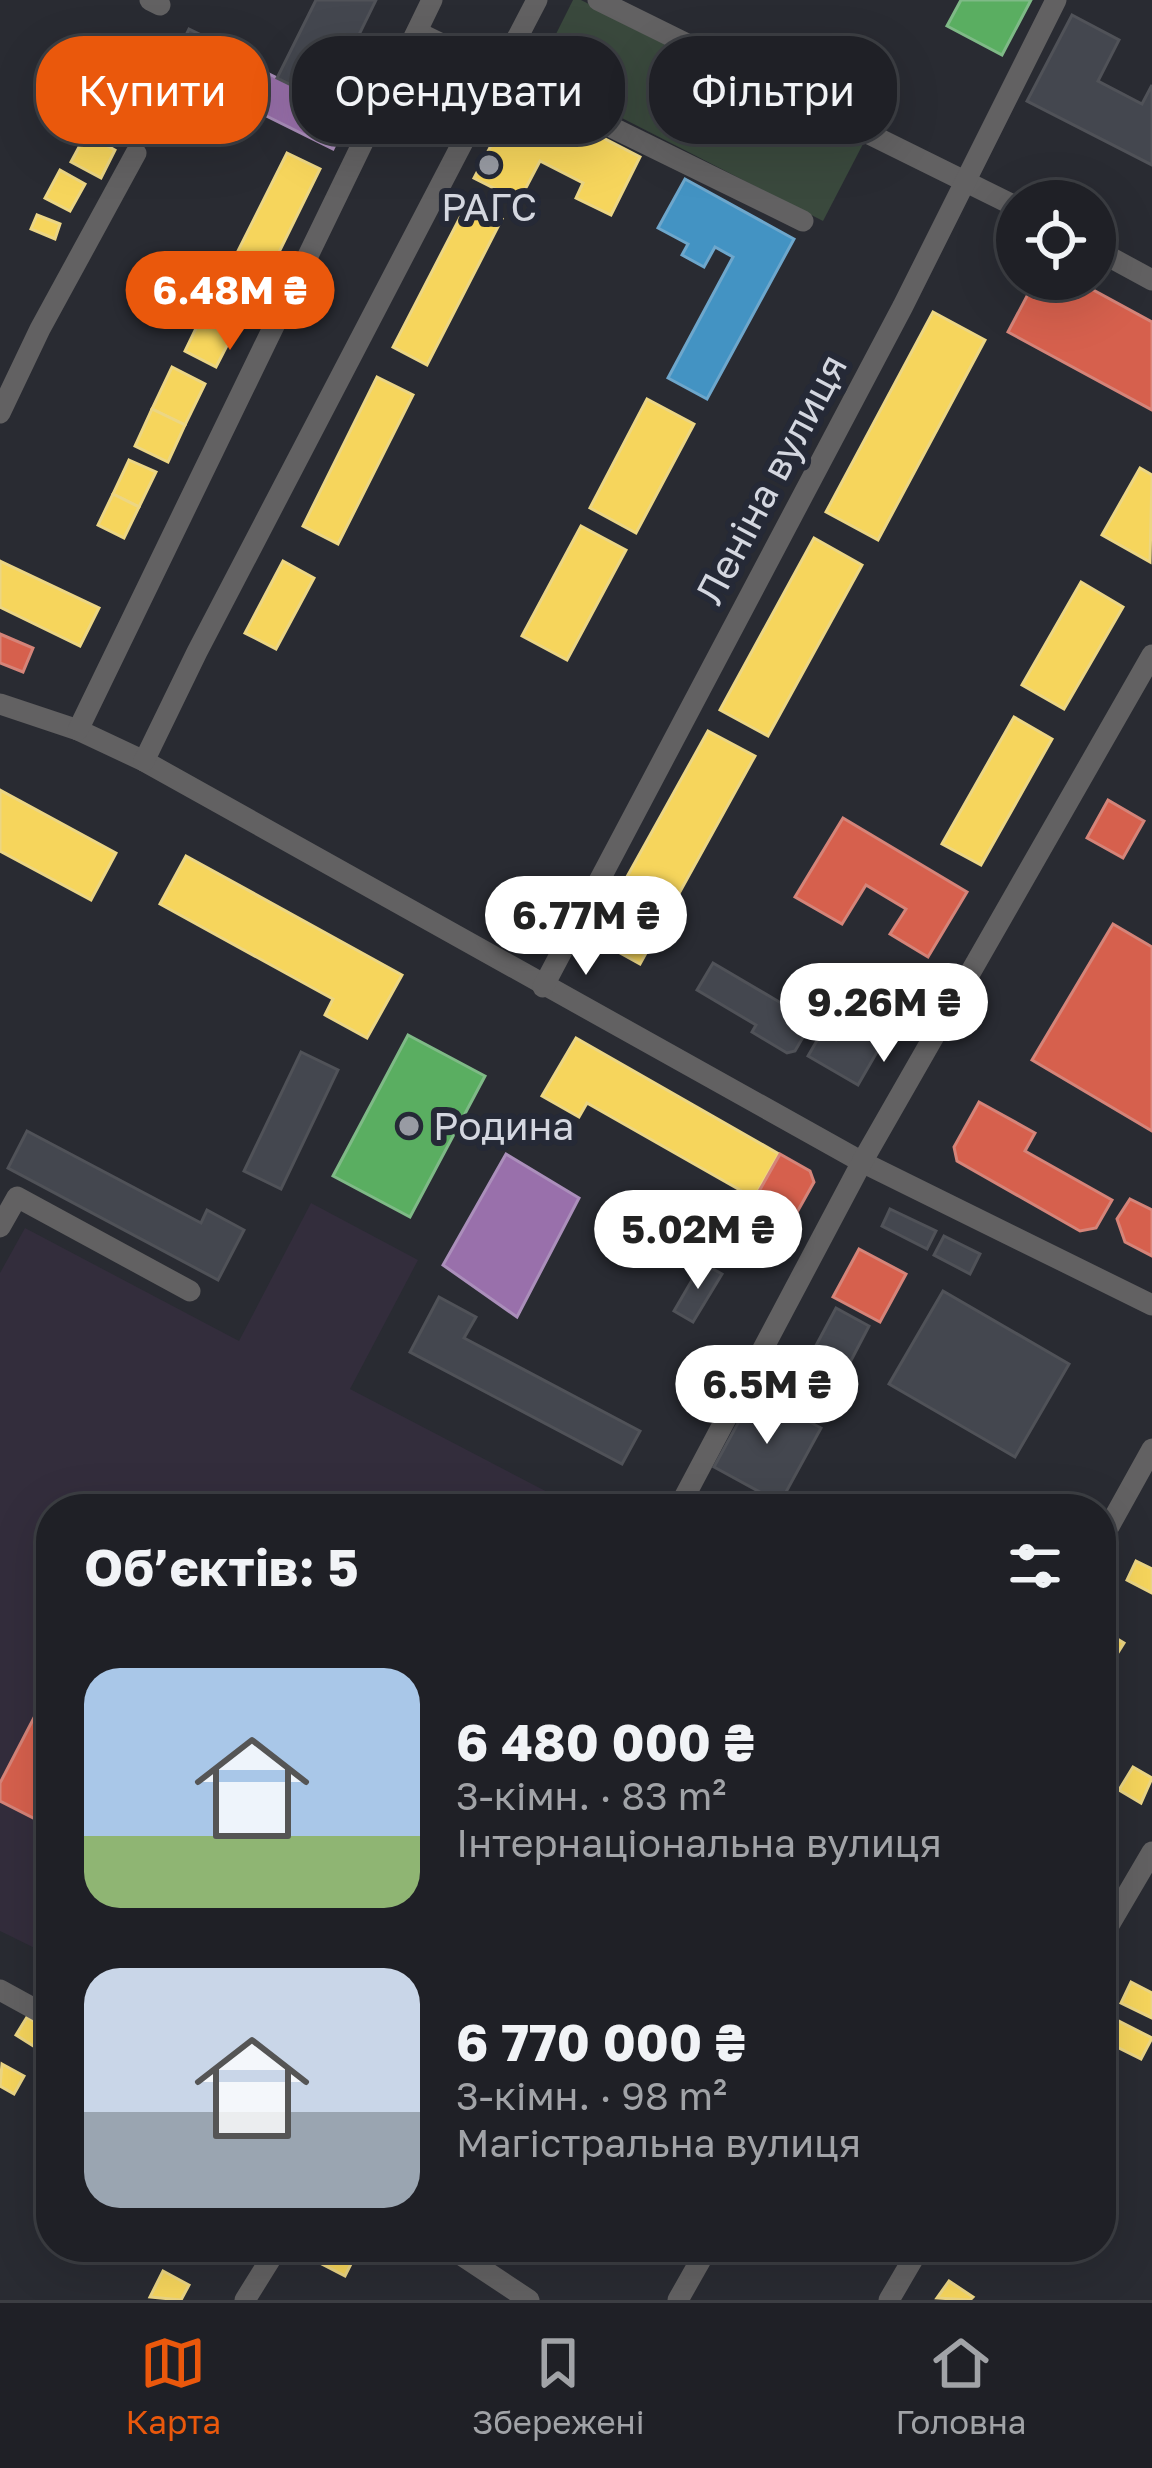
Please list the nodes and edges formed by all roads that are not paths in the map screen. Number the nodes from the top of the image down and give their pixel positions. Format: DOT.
graph roads {
  1 [pos="432,0"];
  2 [pos="537,0"];
  3 [pos="598,0"];
  4 [pos="1056,0"];
  5 [pos="417,32"];
  6 [pos="425,36"];
  7 [pos="519,36"];
  8 [pos="625,135"];
  9 [pos="464,144"];
  10 [pos="136,152"];
  11 [pos="964,179"];
  12 [pos="996,196"];
  13 [pos="802,221"];
  14 [pos="1116,260"];
  15 [pos="1152,280"];
  16 [pos="0,413"];
  17 [pos="1152,655"];
  18 [pos="0,704"];
  19 [pos="79,730"];
  20 [pos="144,761"];
  21 [pos="543,987"];
  22 [pos="862,1162"];
  23 [pos="0,1227"];
  24 [pos="190,1291"];
  25 [pos="1152,1305"];
  26 [pos="1152,1449"];
  27 [pos="686,1494"];
  28 [pos="1116,1514"];
  29 [pos="1152,1852"];
  30 [pos="1116,1913"];
  31 [pos="0,1990"];
  32 [pos="36,2010"];
  33 [pos="269,2262"];
  34 [pos="471,2262"];
  35 [pos="700,2262"];
  36 [pos="912,2262"];
  37 [pos="245,2300"];
  38 [pos="529,2300"];
  39 [pos="678,2300"];
  40 [pos="890,2300"];
  1 -- 5 [label="street"];
  2 -- 7 [label="street"];
  3 -- 11 [label="street"];
  4 -- 11 [label="street, Леніна вулиця"];
  5 -- 6 [label="street"];
  5 -- 19 [label="street"];
  8 -- 13 [label="street"];
  9 -- 20 [label="street"];
  10 -- 16 [label="street"];
  11 -- 12 [label="street"];
  11 -- 21 [label="street, Леніна вулиця"];
  14 -- 15 [label="street"];
  17 -- 22 [label="street"];
  18 -- 19 [label="street"];
  19 -- 20 [label="street"];
  20 -- 21 [label="street"];
  21 -- 22 [label="street"];
  22 -- 25 [label="street"];
  22 -- 27 [label="street"];
  23 -- 24 [label="street"];
  26 -- 28 [label="street"];
  29 -- 30 [label="street"];
  31 -- 32 [label="street"];
  33 -- 37 [label="street"];
  34 -- 38 [label="street"];
  35 -- 39 [label="street"];
  36 -- 40 [label="street"];
}
